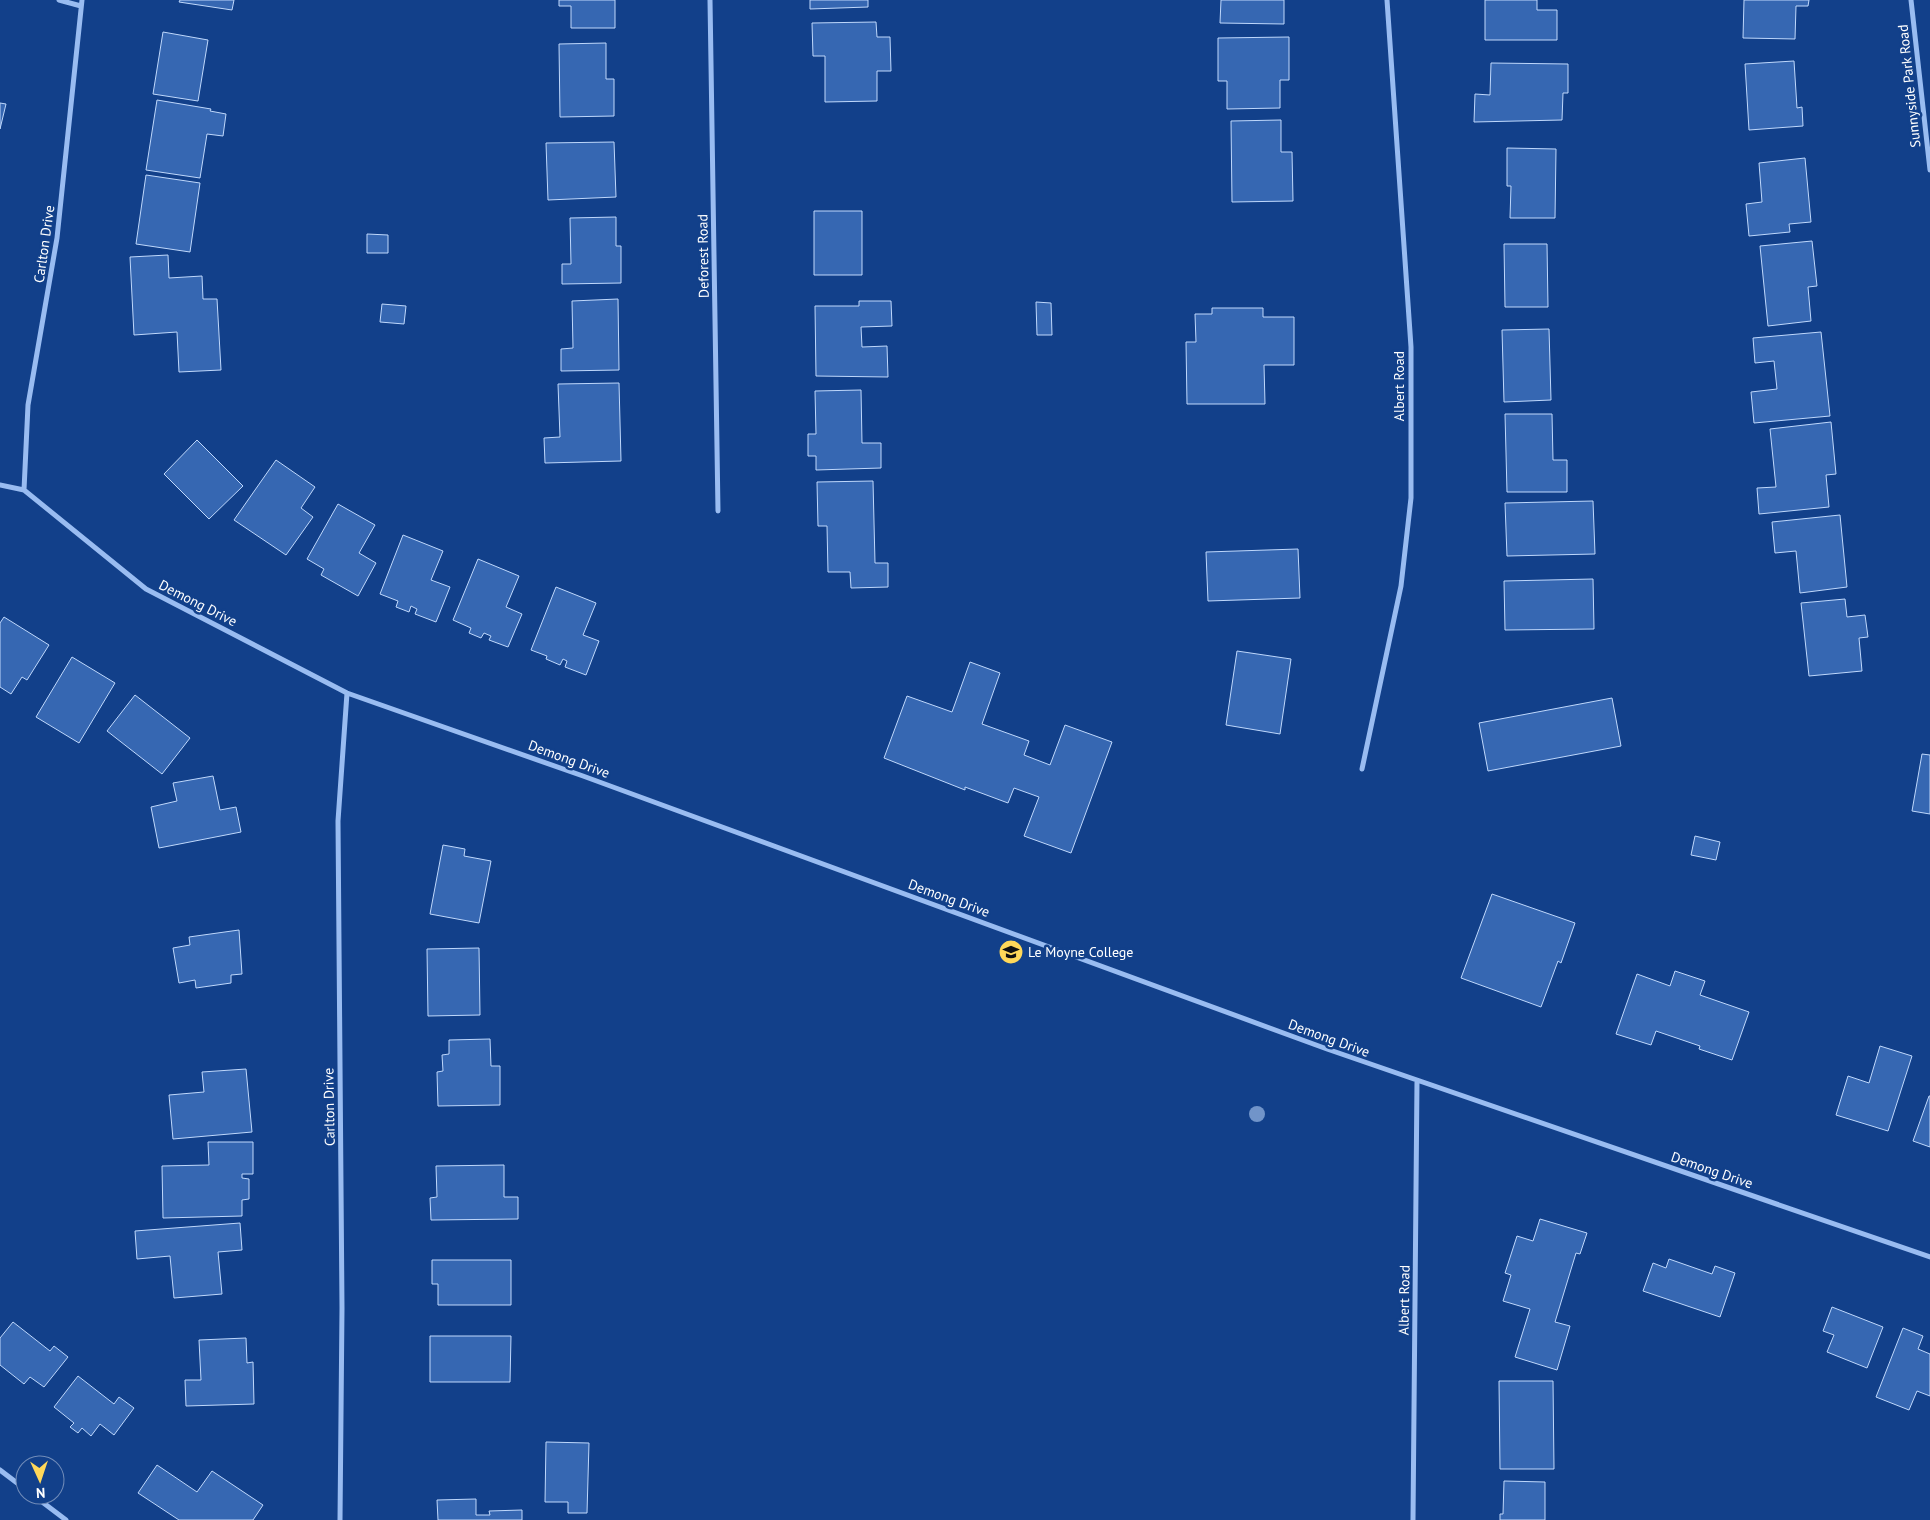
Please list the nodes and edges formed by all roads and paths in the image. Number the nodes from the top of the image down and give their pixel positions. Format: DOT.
graph roads {
  1 [pos="60,0"];
  2 [pos="710,0"];
  3 [pos="1387,0"];
  4 [pos="1911,0"];
  5 [pos="82,3"];
  6 [pos="1930,170"];
  7 [pos="0,485"];
  8 [pos="24,490"];
  9 [pos="718,511"];
  10 [pos="347,693"];
  11 [pos="1362,769"];
  12 [pos="1417,1081"];
  13 [pos="1930,1257"];
  14 [pos="0,1470"];
  15 [pos="15,1481"];
  16 [pos="46,1505"];
  17 [pos="66,1520"];
  18 [pos="340,1520"];
  19 [pos="1413,1520"];
  1 -- 5 [label="street"];
  2 -- 9 [label="street, Deforest Road"];
  3 -- 11 [label="street, Albert Road"];
  4 -- 6 [label="street, Sunnyside Park Road"];
  5 -- 8 [label="street, Carlton Drive"];
  7 -- 8 [label="street, Demong Drive"];
  8 -- 10 [label="street, Demong Drive"];
  10 -- 12 [label="street, Demong Drive"];
  10 -- 18 [label="street, Carlton Drive"];
  12 -- 13 [label="street, Demong Drive"];
  12 -- 19 [label="street, Albert Road"];
  14 -- 15 [label="street"];
  16 -- 17 [label="street"];
}
